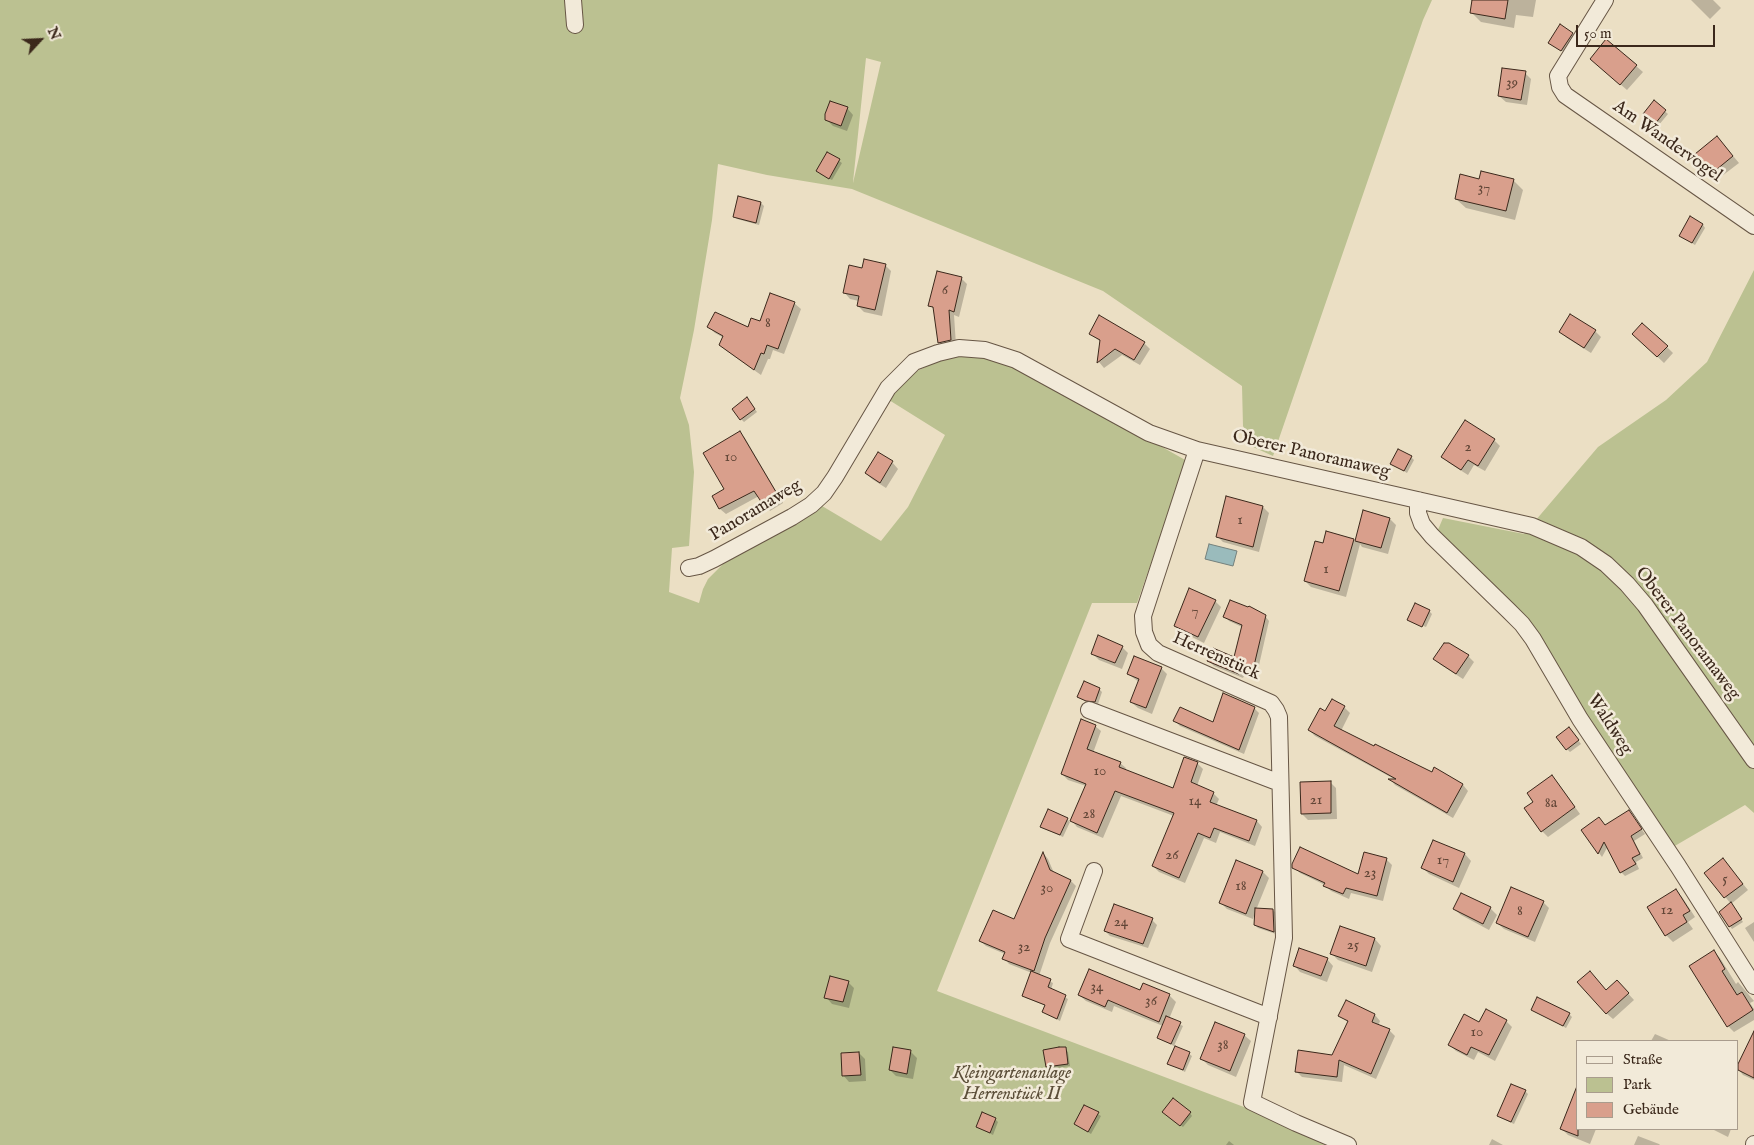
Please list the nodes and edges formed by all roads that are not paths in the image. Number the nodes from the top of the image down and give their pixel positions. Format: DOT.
graph roads {
  1 [pos="573,0"];
  2 [pos="1605,0"];
  3 [pos="574,25"];
  4 [pos="1754,226"];
  5 [pos="1197,450"];
  6 [pos="835,476"];
  7 [pos="1418,500"];
  8 [pos="689,568"];
  9 [pos="1089,710"];
  10 [pos="1754,760"];
  11 [pos="1280,783"];
  12 [pos="1094,871"];
  13 [pos="1754,986"];
  14 [pos="1269,1018"];
  15 [pos="1348,1145"];
  1 -- 3 [label="street"];
  2 -- 4 [label="street, Am Wandervogel"];
  5 -- 6 [label="street, Oberer Panoramaweg"];
  5 -- 7 [label="street, Oberer Panoramaweg"];
  5 -- 11 [label="street, Herrenstück"];
  6 -- 8 [label="street, Panoramaweg"];
  7 -- 10 [label="street, Oberer Panoramaweg"];
  7 -- 13 [label="street, Waldweg"];
  9 -- 11 [label="street"];
  11 -- 14 [label="street, Herrenstück"];
  12 -- 14 [label="street"];
  14 -- 15 [label="street, Herrenstück"];
}
